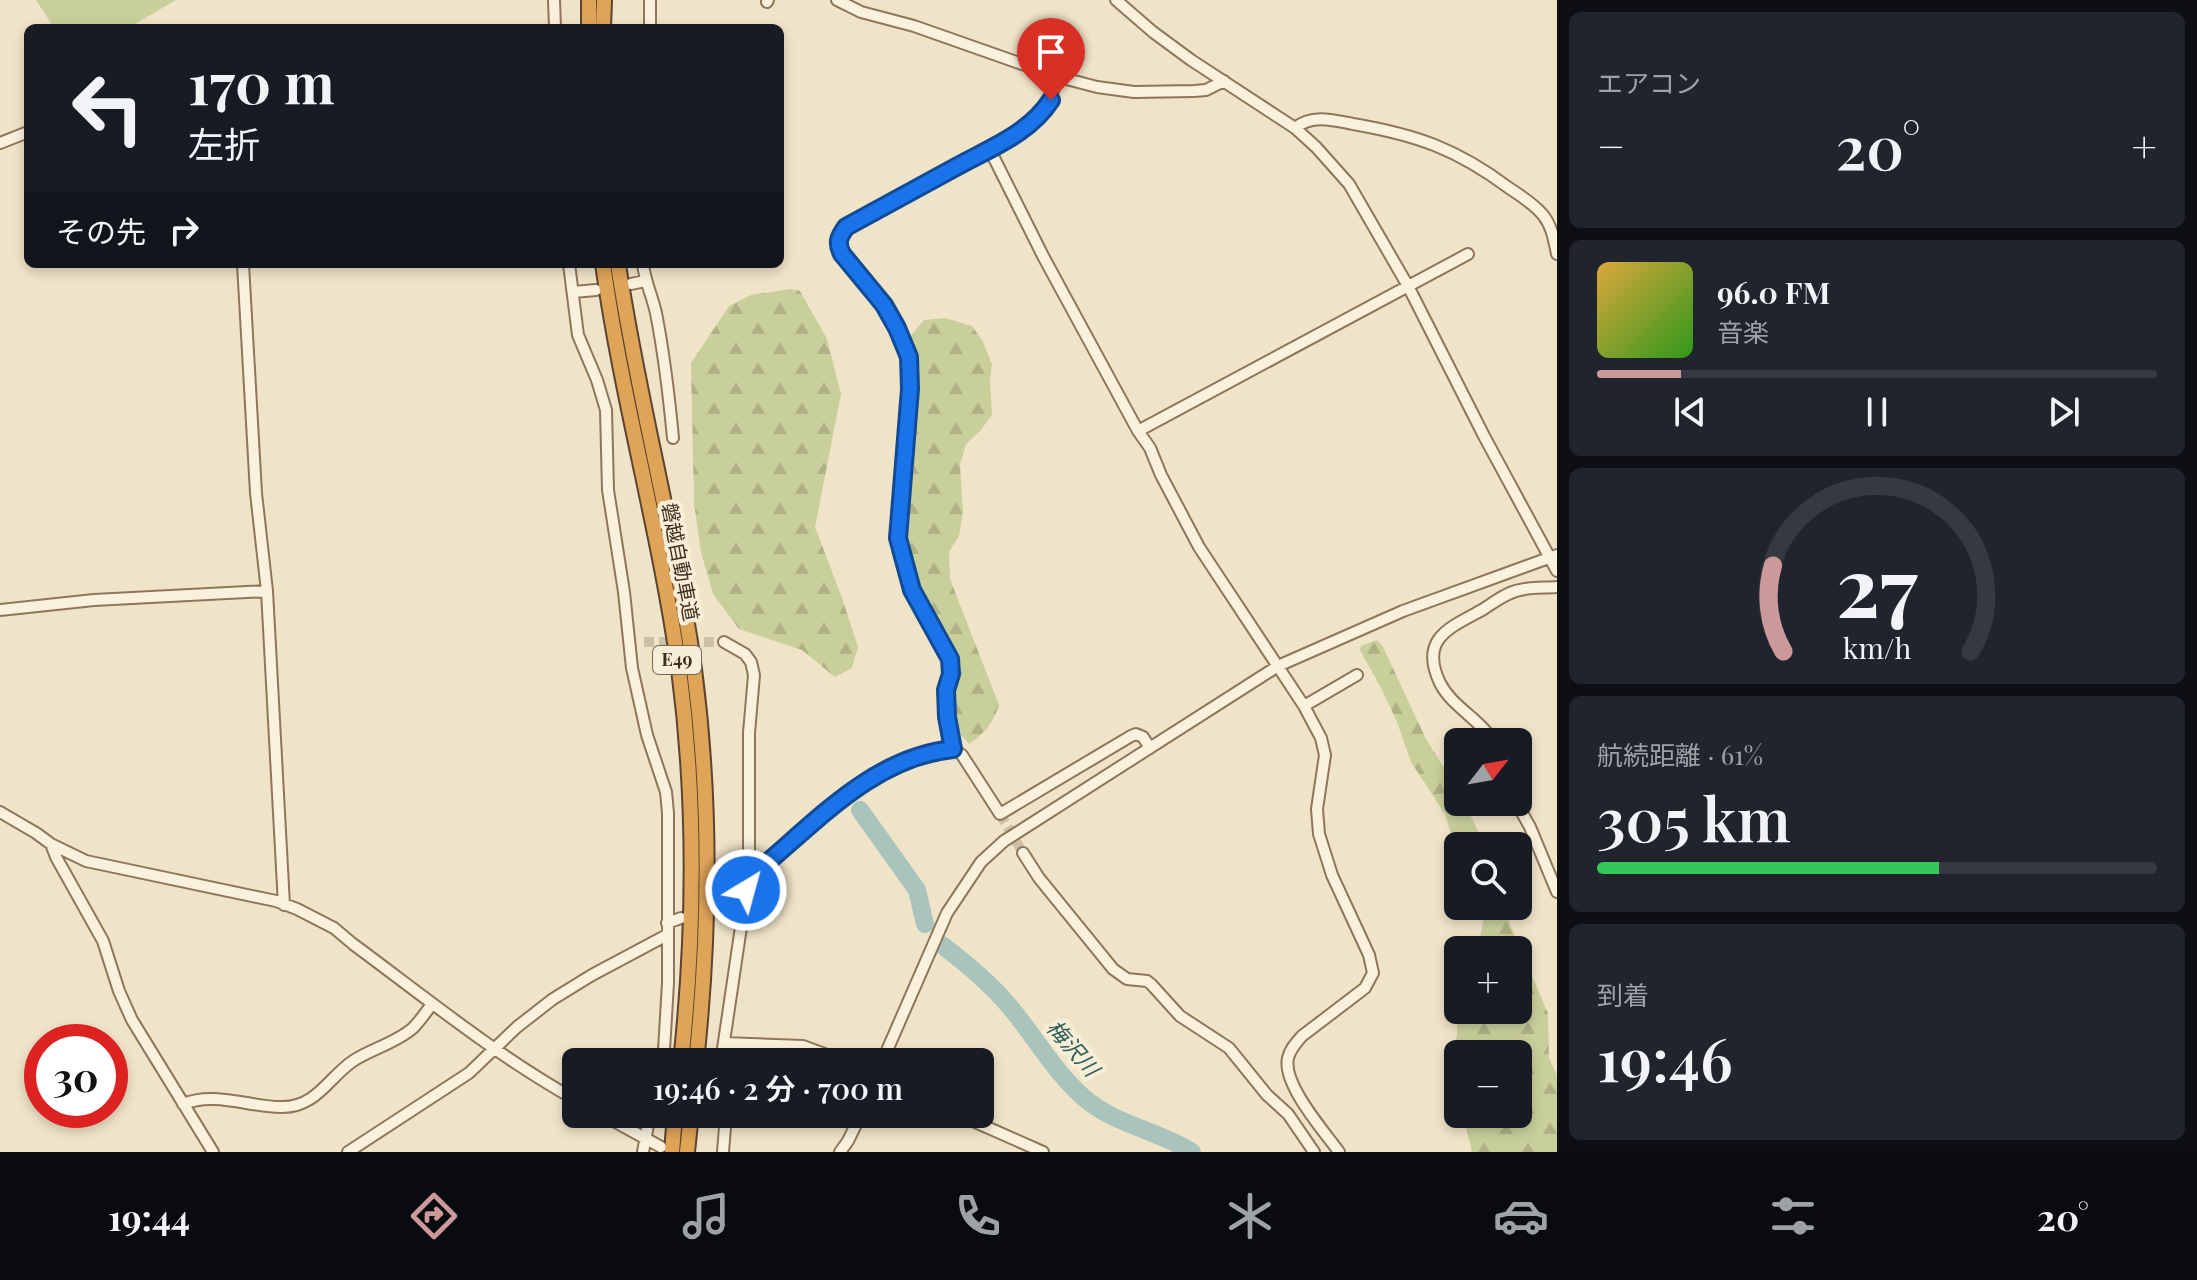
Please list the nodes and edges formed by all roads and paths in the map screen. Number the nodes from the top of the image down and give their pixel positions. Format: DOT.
graph roads {
  1 [pos="554,0"];
  2 [pos="589,0"];
  3 [pos="604,0"];
  4 [pos="650,0"];
  5 [pos="837,0"];
  6 [pos="1116,0"];
  7 [pos="555,24"];
  8 [pos="589,24"];
  9 [pos="603,24"];
  10 [pos="650,24"];
  11 [pos="1059,77"];
  12 [pos="1224,81"];
  13 [pos="1295,128"];
  14 [pos="24,134"];
  15 [pos="0,143"];
  16 [pos="990,150"];
  17 [pos="1468,254"];
  18 [pos="1557,254"];
  19 [pos="243,268"];
  20 [pos="570,268"];
  21 [pos="604,268"];
  22 [pos="619,268"];
  23 [pos="643,268"];
  24 [pos="645,281"];
  25 [pos="631,284"];
  26 [pos="1408,286"];
  27 [pos="596,290"];
  28 [pos="573,292"];
  29 [pos="1138,431"];
  30 [pos="673,438"];
  31 [pos="1554,557"];
  32 [pos="1557,571"];
  33 [pos="1557,587"];
  34 [pos="267,591"];
  35 [pos="0,610"];
  36 [pos="644,642"];
  37 [pos="724,642"];
  38 [pos="630,643"];
  39 [pos="1278,666"];
  40 [pos="1357,675"];
  41 [pos="1304,706"];
  42 [pos="1483,728"];
  43 [pos="1150,748"];
  44 [pos="953,749"];
  45 [pos="0,812"];
  46 [pos="1524,816"];
  47 [pos="51,844"];
  48 [pos="1023,853"];
  49 [pos="749,873"];
  50 [pos="725,888"];
  51 [pos="1557,892"];
  52 [pos="284,905"];
  53 [pos="681,918"];
  54 [pos="667,929"];
  55 [pos="432,1004"];
  56 [pos="724,1043"];
  57 [pos="664,1048"];
  58 [pos="682,1048"];
  59 [pos="697,1048"];
  60 [pos="723,1048"];
  61 [pos="808,1048"];
  62 [pos="888,1048"];
  63 [pos="495,1050"];
  64 [pos="562,1092"];
  65 [pos="183,1104"];
  66 [pos="627,1128"];
  67 [pos="647,1128"];
  68 [pos="672,1128"];
  69 [pos="690,1128"];
  70 [pos="725,1128"];
  71 [pos="854,1128"];
  72 [pos="989,1128"];
  73 [pos="645,1138"];
  74 [pos="666,1150"];
  75 [pos="213,1152"];
  76 [pos="348,1152"];
  77 [pos="643,1152"];
  78 [pos="687,1152"];
  79 [pos="723,1152"];
  80 [pos="840,1152"];
  81 [pos="1043,1152"];
  82 [pos="1314,1152"];
  83 [pos="1339,1152"];
  1 -- 7 [label="street"];
  2 -- 8 [label="highway"];
  3 -- 9 [label="highway"];
  4 -- 10 [label="street"];
  5 -- 11 [label="street"];
  6 -- 12 [label="street"];
  11 -- 12 [label="street"];
  11 -- 16 [label="street"];
  12 -- 13 [label="street"];
  13 -- 18 [label="street"];
  13 -- 26 [label="street"];
  14 -- 15 [label="street"];
  16 -- 29 [label="street"];
  16 -- 44 [label="street"];
  17 -- 26 [label="street"];
  19 -- 34 [label="street"];
  20 -- 28 [label="street"];
  21 -- 58 [label="highway, 磐越自動車道 / E49"];
  22 -- 59 [label="highway, 磐越自動車道 / E49"];
  23 -- 24 [label="street"];
  24 -- 25 [label="street"];
  24 -- 30 [label="street"];
  26 -- 29 [label="street"];
  26 -- 31 [label="street"];
  27 -- 28 [label="street"];
  28 -- 38 [label="street"];
  29 -- 39 [label="street"];
  31 -- 32 [label="street"];
  31 -- 39 [label="street"];
  33 -- 42 [label="street"];
  34 -- 35 [label="street"];
  34 -- 52 [label="street"];
  36 -- 38 [label="street"];
  37 -- 49 [label="street"];
  38 -- 54 [label="street"];
  39 -- 41 [label="street"];
  39 -- 43 [label="street"];
  40 -- 41 [label="street"];
  41 -- 83 [label="street"];
  43 -- 44 [label="street"];
  43 -- 62 [label="street"];
  44 -- 49 [label="street"];
  45 -- 47 [label="street"];
  46 -- 51 [label="street"];
  47 -- 52 [label="street"];
  47 -- 65 [label="street"];
  48 -- 82 [label="street"];
  49 -- 50 [label="street"];
  49 -- 56 [label="street"];
  52 -- 55 [label="street"];
  53 -- 54 [label="street"];
  54 -- 57 [label="street"];
  54 -- 63 [label="street"];
  55 -- 63 [label="street"];
  55 -- 65 [label="street"];
  56 -- 60 [label="street"];
  56 -- 61 [label="street"];
  63 -- 64 [label="street"];
  63 -- 76 [label="street"];
  65 -- 75 [label="street"];
  66 -- 73 [label="street"];
  67 -- 73 [label="street"];
  68 -- 74 [label="highway"];
  69 -- 78 [label="highway"];
  70 -- 79 [label="street"];
  71 -- 80 [label="street"];
  72 -- 81 [label="street"];
  73 -- 74 [label="street"];
  73 -- 77 [label="street"];
}
